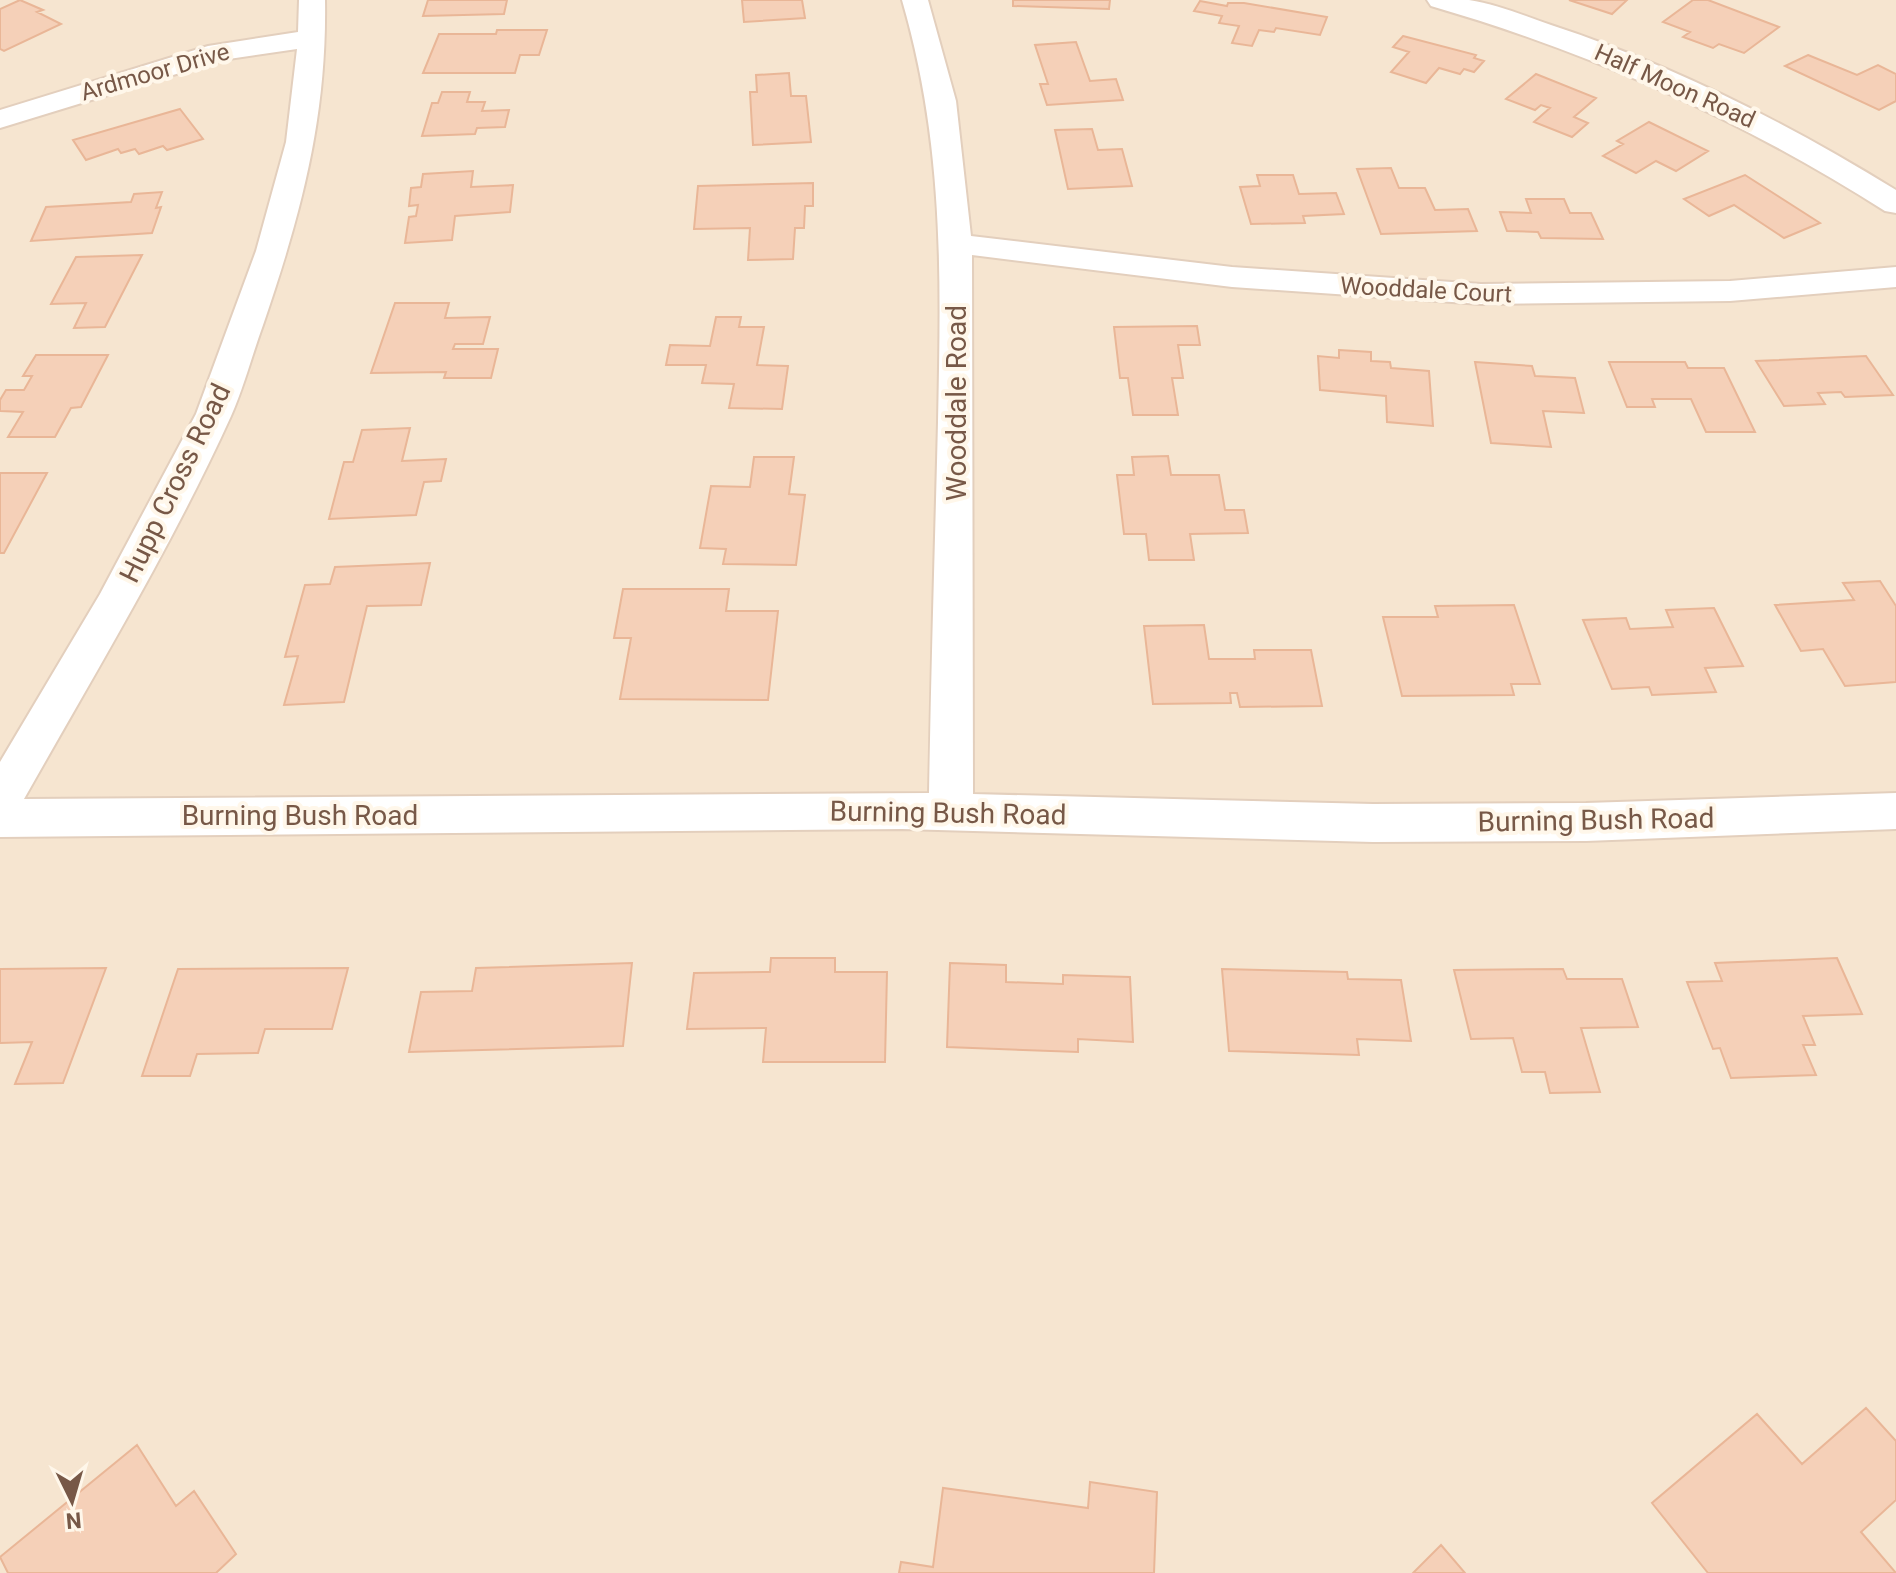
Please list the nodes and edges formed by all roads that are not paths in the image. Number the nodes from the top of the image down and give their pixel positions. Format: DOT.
graph roads {
  1 [pos="312,0"];
  2 [pos="915,0"];
  3 [pos="1440,0"];
  4 [pos="312,38"];
  5 [pos="0,119"];
  6 [pos="1896,204"];
  7 [pos="958,245"];
  8 [pos="1896,277"];
  9 [pos="0,801"];
  10 [pos="1896,811"];
  11 [pos="951,812"];
  12 [pos="0,818"];
  1 -- 4 [label="street, Hupp Cross Road"];
  2 -- 7 [label="street, Wooddale Road"];
  3 -- 6 [label="street, Half Moon Road"];
  4 -- 5 [label="street, Ardmoor Drive"];
  4 -- 9 [label="street, Hupp Cross Road"];
  7 -- 8 [label="street, Wooddale Court"];
  7 -- 11 [label="street, Wooddale Road"];
  10 -- 11 [label="street, Burning Bush Road"];
  11 -- 12 [label="street, Burning Bush Road"];
}
